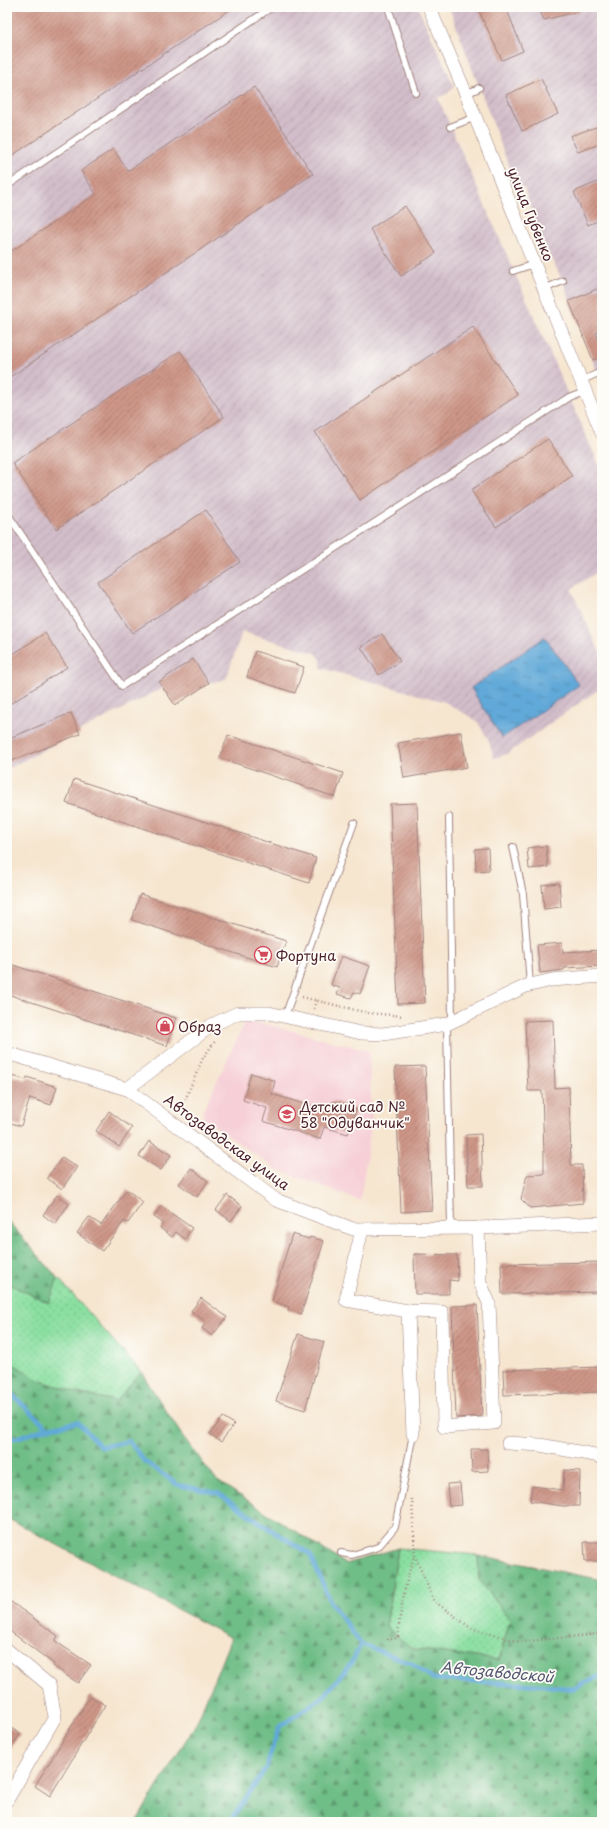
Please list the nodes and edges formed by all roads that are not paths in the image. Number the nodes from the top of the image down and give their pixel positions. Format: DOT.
graph roads {
  1 [pos="272,7"];
  2 [pos="388,7"];
  3 [pos="429,7"];
  4 [pos="479,88"];
  5 [pos="416,93"];
  6 [pos="466,94"];
  7 [pos="476,117"];
  8 [pos="450,126"];
  9 [pos="7,186"];
  10 [pos="534,264"];
  11 [pos="513,271"];
  12 [pos="563,281"];
  13 [pos="544,289"];
  14 [pos="596,374"];
  15 [pos="583,386"];
  16 [pos="602,433"];
  17 [pos="7,513"];
  18 [pos="449,817"];
  19 [pos="354,823"];
  20 [pos="513,847"];
  21 [pos="602,976"];
  22 [pos="530,985"];
  23 [pos="285,1016"];
  24 [pos="449,1023"];
  25 [pos="7,1053"];
  26 [pos="127,1089"];
  27 [pos="602,1223"];
  28 [pos="451,1228"];
  29 [pos="478,1228"];
  30 [pos="362,1229"];
  31 [pos="408,1311"];
  32 [pos="413,1434"];
  33 [pos="508,1443"];
  34 [pos="602,1458"];
  35 [pos="341,1553"];
  36 [pos="7,1650"];
  37 [pos="7,1800"];
  1 -- 9 [label="lane"];
  2 -- 5 [label="lane"];
  3 -- 6 [label="street, улица Губенко"];
  4 -- 6 [label="lane"];
  6 -- 7 [label="street, улица Губенко"];
  7 -- 8 [label="lane"];
  7 -- 10 [label="street, улица Губенко"];
  10 -- 11 [label="lane"];
  10 -- 13 [label="street, улица Губенко"];
  12 -- 13 [label="lane"];
  13 -- 15 [label="street, улица Губенко"];
  14 -- 15 [label="lane"];
  15 -- 16 [label="street, улица Губенко"];
  15 -- 17 [label="lane"];
  18 -- 24 [label="lane"];
  19 -- 23 [label="lane"];
  20 -- 22 [label="lane"];
  21 -- 22 [label="street"];
  22 -- 24 [label="street"];
  23 -- 24 [label="street"];
  23 -- 26 [label="street"];
  24 -- 28 [label="lane"];
  25 -- 26 [label="street, Автозаводская улица"];
  26 -- 30 [label="street, Автозаводская улица"];
  27 -- 29 [label="street, Автозаводская улица"];
  28 -- 29 [label="street, Автозаводская улица"];
  28 -- 30 [label="street, Автозаводская улица"];
  29 -- 31 [label="street"];
  30 -- 31 [label="street"];
  31 -- 32 [label="street"];
  32 -- 35 [label="lane"];
  33 -- 34 [label="street"];
  36 -- 37 [label="street"];
}
